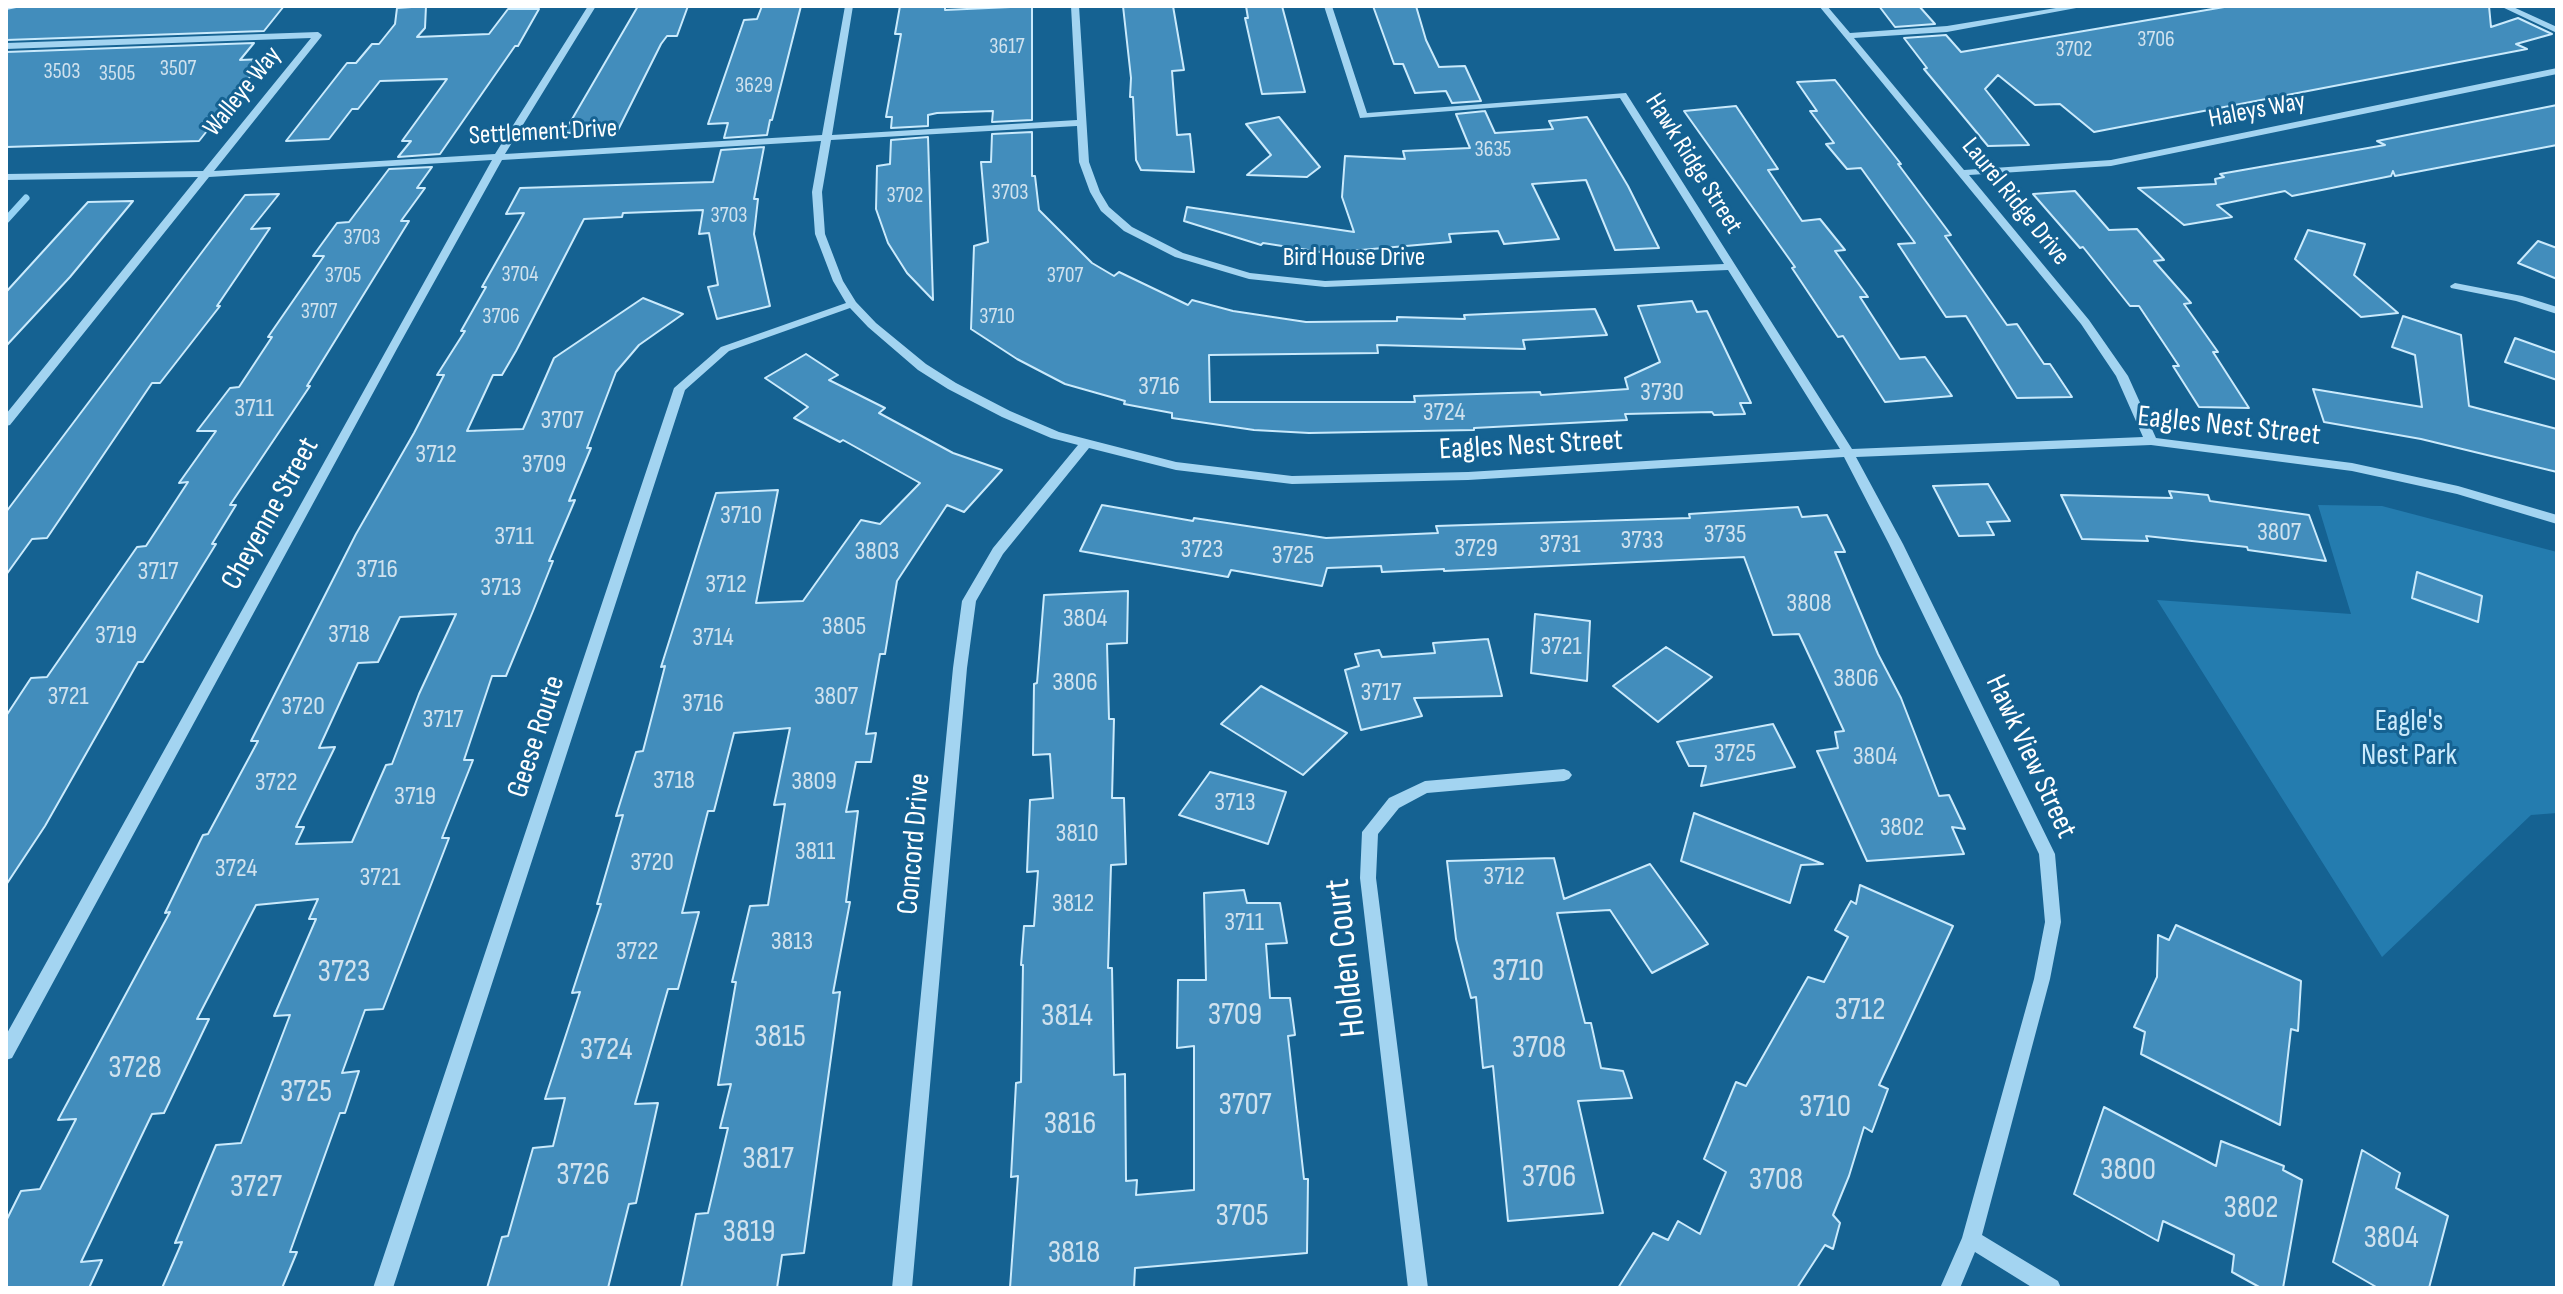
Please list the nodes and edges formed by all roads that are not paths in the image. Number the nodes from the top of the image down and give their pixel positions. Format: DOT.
graph roads {
  1 [pos="592,6"];
  2 [pos="849,6"];
  3 [pos="1075,6"];
  4 [pos="1328,6"];
  5 [pos="1823,6"];
  6 [pos="2083,6"];
  7 [pos="2504,6"];
  8 [pos="2557,30"];
  9 [pos="1849,36"];
  10 [pos="6,46"];
  11 [pos="2557,71"];
  12 [pos="1082,123"];
  13 [pos="824,139"];
  14 [pos="498,158"];
  15 [pos="1962,173"];
  16 [pos="205,174"];
  17 [pos="6,177"];
  18 [pos="1732,267"];
  19 [pos="2455,286"];
  20 [pos="852,304"];
  21 [pos="2557,311"];
  22 [pos="6,422"];
  23 [pos="2151,441"];
  24 [pos="1085,444"];
  25 [pos="1848,453"];
  26 [pos="2557,520"];
  27 [pos="1564,775"];
  28 [pos="6,1052"];
  29 [pos="1971,1239"];
  30 [pos="383,1288"];
  31 [pos="902,1288"];
  32 [pos="1418,1288"];
  33 [pos="1950,1288"];
  34 [pos="2051,1288"];
  1 -- 14 [label="street, Cheyenne Street"];
  2 -- 13 [label="street, Eagles Nest Street"];
  3 -- 12 [label="street, Bird House Drive"];
  4 -- 18 [label="street, Hawk Ridge Street"];
  5 -- 9 [label="street, Laurel Ridge Drive"];
  6 -- 9 [label="street"];
  7 -- 8 [label="street"];
  9 -- 15 [label="street, Laurel Ridge Drive"];
  10 -- 16 [label="street, Walleye Way"];
  11 -- 15 [label="street, Haleys Way"];
  12 -- 13 [label="street, Settlement Drive"];
  12 -- 18 [label="street, Bird House Drive"];
  13 -- 14 [label="street, Settlement Drive"];
  13 -- 20 [label="street, Eagles Nest Street"];
  14 -- 16 [label="street, Settlement Drive"];
  14 -- 28 [label="street, Cheyenne Street"];
  15 -- 23 [label="street, Laurel Ridge Drive"];
  16 -- 17 [label="street, Settlement Drive"];
  16 -- 22 [label="street, Walleye Way"];
  18 -- 25 [label="street, Hawk Ridge Street"];
  19 -- 21 [label="street"];
  20 -- 24 [label="street, Eagles Nest Street"];
  20 -- 30 [label="street, Geese Route"];
  23 -- 25 [label="street, Eagles Nest Street"];
  23 -- 26 [label="street, Eagles Nest Street"];
  24 -- 25 [label="street, Eagles Nest Street"];
  24 -- 31 [label="street, Concord Drive"];
  25 -- 29 [label="street, Hawk View Street"];
  27 -- 32 [label="street, Holden Court"];
  29 -- 33 [label="street, Hawk View Street"];
  29 -- 34 [label="street"];
}
